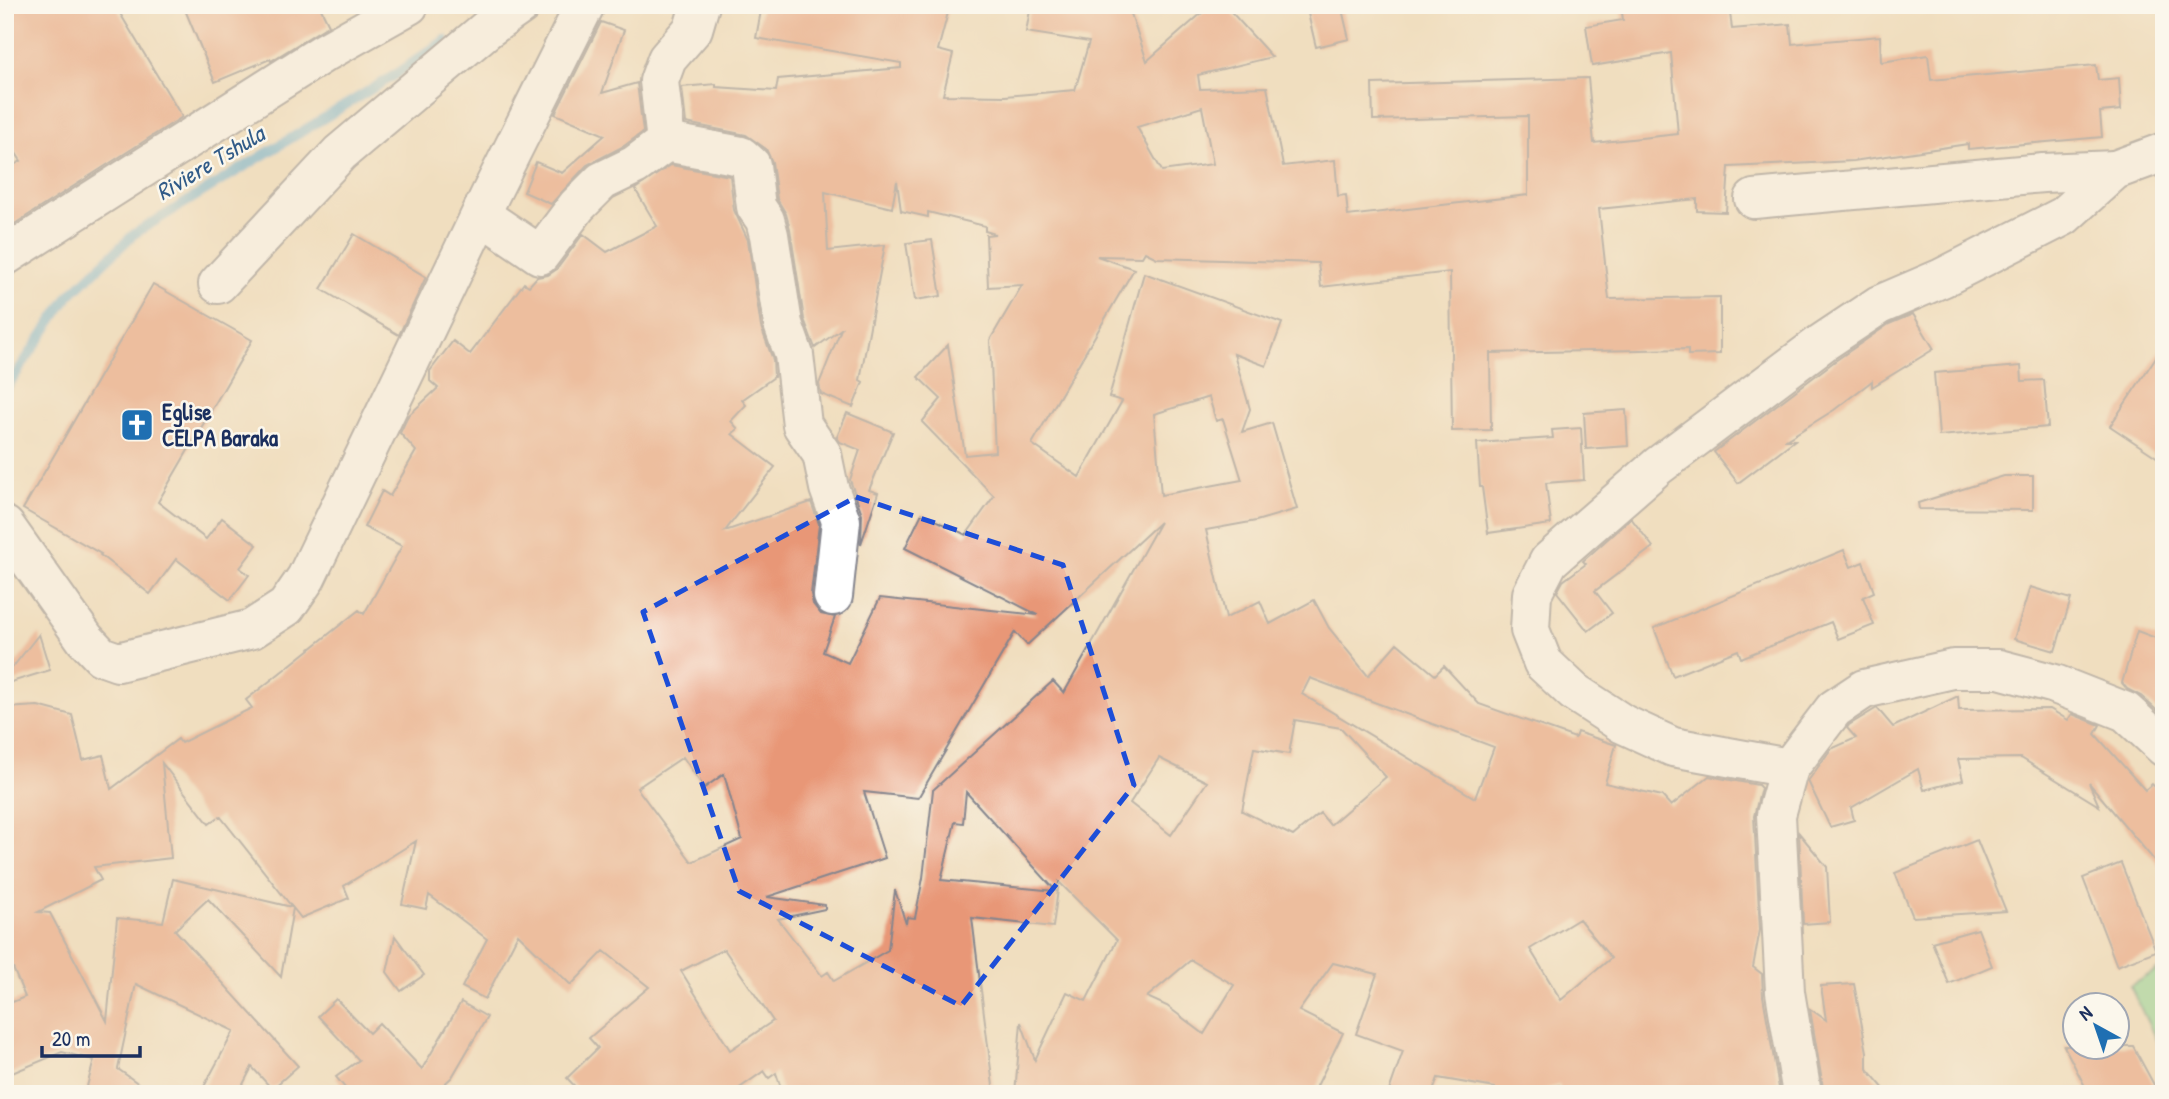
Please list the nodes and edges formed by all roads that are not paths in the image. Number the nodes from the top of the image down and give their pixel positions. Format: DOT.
graph roads {
  1 [pos="409,5"];
  2 [pos="520,5"];
  3 [pos="585,5"];
  4 [pos="700,5"];
  5 [pos="666,142"];
  6 [pos="2164,152"];
  7 [pos="2115,170"];
  8 [pos="1754,199"];
  9 [pos="481,215"];
  10 [pos="5,257"];
  11 [pos="218,284"];
  12 [pos="5,526"];
  13 [pos="833,596"];
  14 [pos="2164,747"];
  15 [pos="1789,768"];
  16 [pos="1802,1094"];
  1 -- 10 [label="street"];
  2 -- 11 [label="street"];
  3 -- 9 [label="street"];
  4 -- 5 [label="street"];
  5 -- 9 [label="street"];
  5 -- 13 [label="street"];
  6 -- 7 [label="street"];
  7 -- 8 [label="street"];
  7 -- 15 [label="street"];
  9 -- 12 [label="street"];
  14 -- 15 [label="street"];
  15 -- 16 [label="street"];
}
